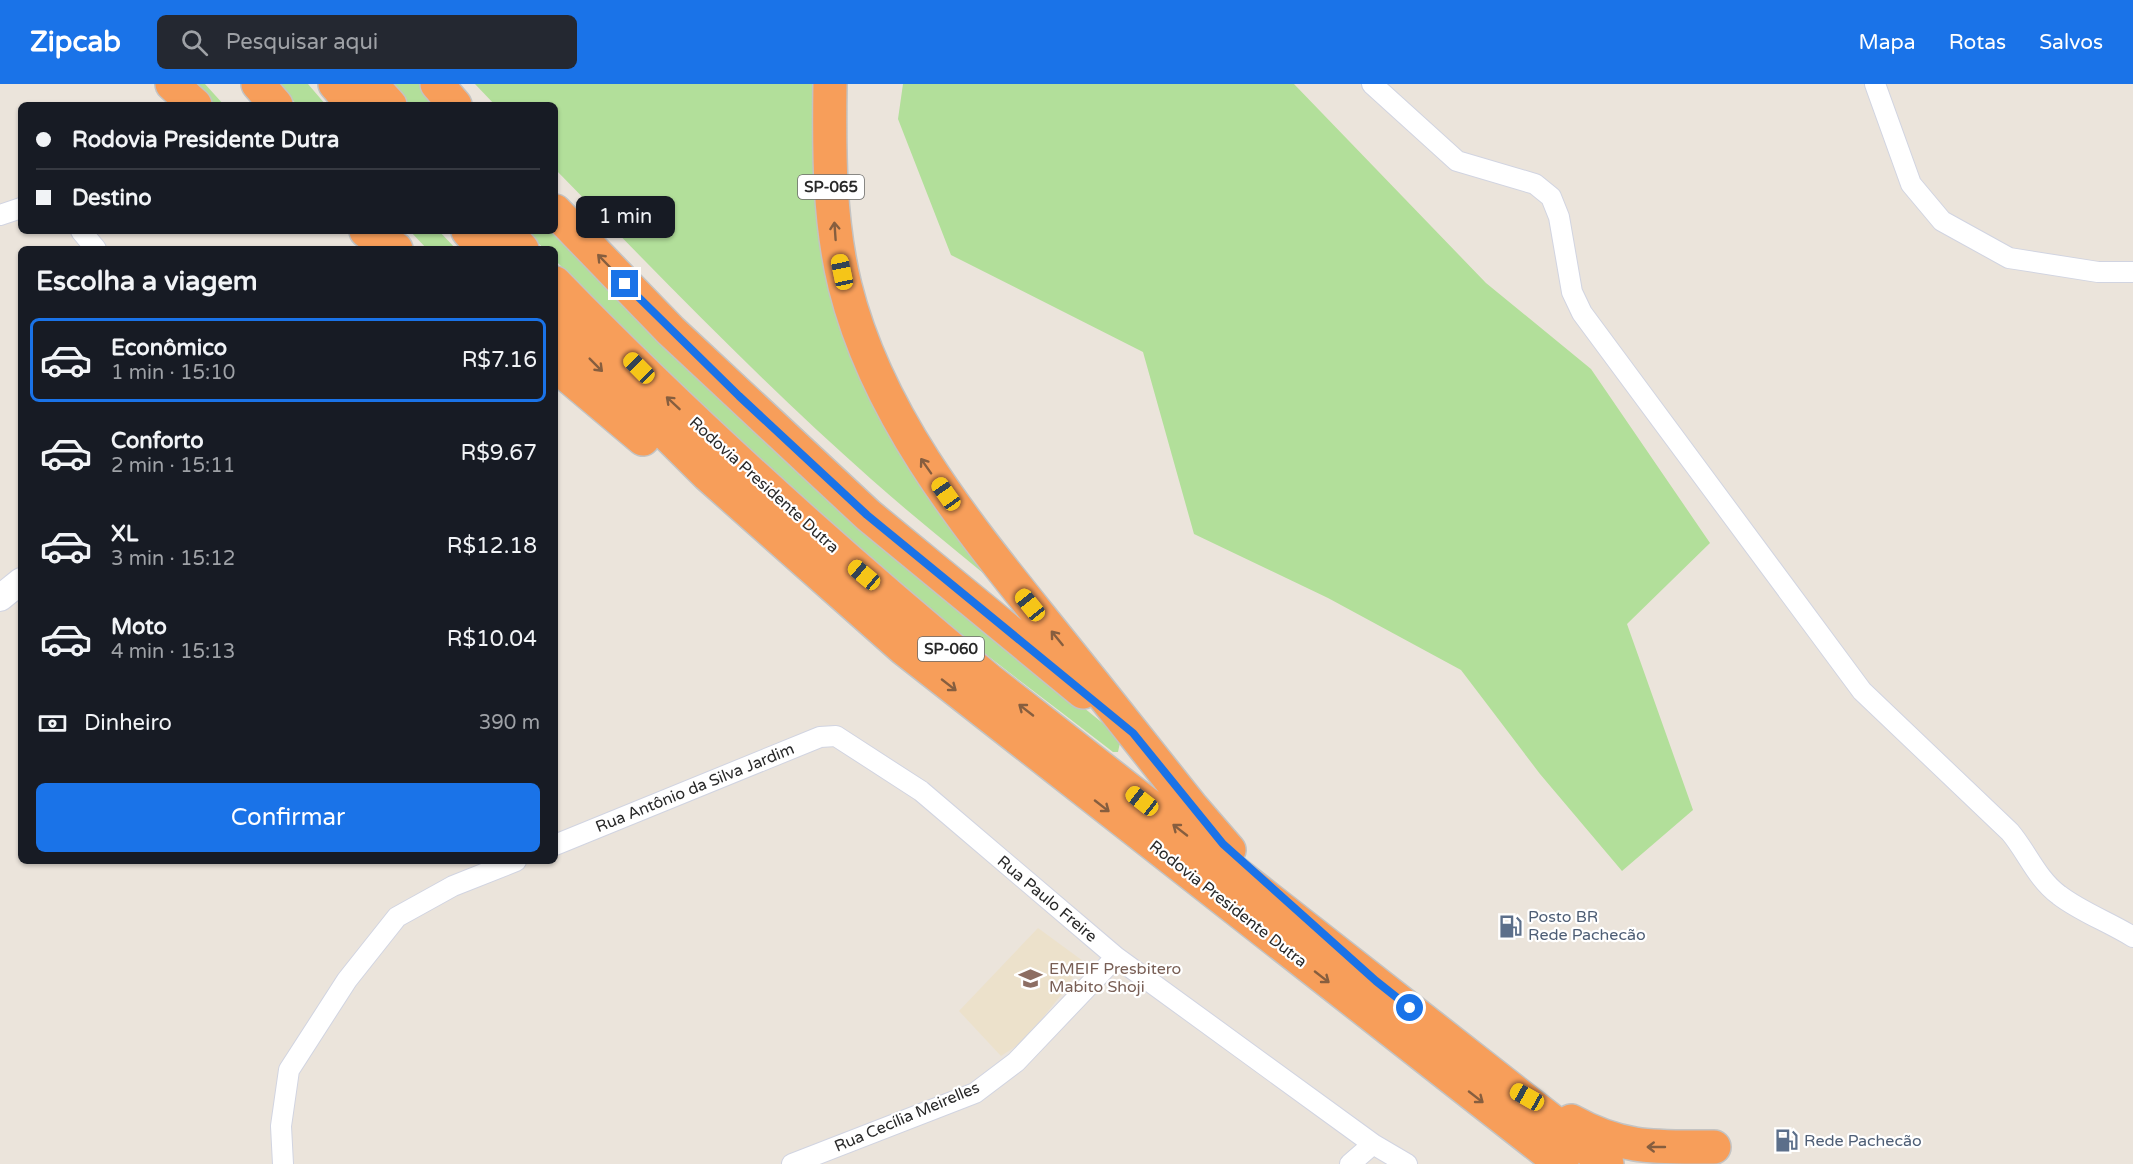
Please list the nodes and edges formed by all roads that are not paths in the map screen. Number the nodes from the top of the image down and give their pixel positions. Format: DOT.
graph roads {
  1 [pos="172,84"];
  2 [pos="258,84"];
  3 [pos="335,84"];
  4 [pos="371,84"];
  5 [pos="437,84"];
  6 [pos="830,84"];
  7 [pos="1372,84"];
  8 [pos="1875,84"];
  9 [pos="192,102"];
  10 [pos="273,102"];
  11 [pos="350,102"];
  12 [pos="387,102"];
  13 [pos="452,102"];
  14 [pos="18,209"];
  15 [pos="558,214"];
  16 [pos="0,215"];
  17 [pos="84,234"];
  18 [pos="371,234"];
  19 [pos="393,234"];
  20 [pos="471,234"];
  21 [pos="508,234"];
  22 [pos="94,246"];
  23 [pos="391,246"];
  24 [pos="406,246"];
  25 [pos="481,246"];
  26 [pos="519,246"];
  27 [pos="2133,272"];
  28 [pos="558,286"];
  29 [pos="558,326"];
  30 [pos="558,368"];
  31 [pos="18,583"];
  32 [pos="0,598"];
  33 [pos="903,648"];
  34 [pos="1133,733"];
  35 [pos="836,736"];
  36 [pos="558,844"];
  37 [pos="508,864"];
  38 [pos="2133,937"];
  39 [pos="1116,957"];
  40 [pos="1376,981"];
  41 [pos="1510,1088"];
  42 [pos="1373,1144"];
  43 [pos="1714,1147"];
  44 [pos="283,1164"];
  45 [pos="792,1164"];
  46 [pos="1350,1164"];
  47 [pos="1407,1164"];
  48 [pos="1562,1164"];
  49 [pos="1607,1164"];
  1 -- 9 [label="highway"];
  2 -- 10 [label="highway"];
  3 -- 11 [label="highway"];
  4 -- 12 [label="highway"];
  5 -- 13 [label="highway"];
  34 -- 6 [label="highway, SP-065, one-way"];
  7 -- 38 [label="street"];
  8 -- 27 [label="street"];
  14 -- 16 [label="street"];
  34 -- 15 [label="highway, one-way"];
  17 -- 22 [label="street"];
  18 -- 23 [label="highway"];
  19 -- 24 [label="highway"];
  20 -- 25 [label="highway"];
  21 -- 26 [label="highway"];
  40 -- 28 [label="highway, Rodovia Presidente Dutra / SP-060, one-way"];
  29 -- 33 [label="highway, Rodovia Presidente Dutra / SP-060, one-way"];
  30 -- 33 [label="highway, SP-060"];
  31 -- 32 [label="street"];
  33 -- 48 [label="highway, Rodovia Presidente Dutra / SP-060, one-way"];
  34 -- 40 [label="highway"];
  35 -- 36 [label="street, Rua Antônio da Silva Jardim"];
  35 -- 39 [label="street, Rua Paulo Freire"];
  37 -- 44 [label="street"];
  39 -- 42 [label="street, Rua Paulo Freire"];
  39 -- 45 [label="street, Rua Cecília Meirelles"];
  40 -- 41 [label="highway, Rodovia Presidente Dutra / SP-060"];
  43 -- 41 [label="highway, one-way"];
  41 -- 49 [label="highway, Rodovia Presidente Dutra / SP-060"];
  42 -- 46 [label="street"];
  42 -- 47 [label="street, Rua Paulo Freire"];
}
